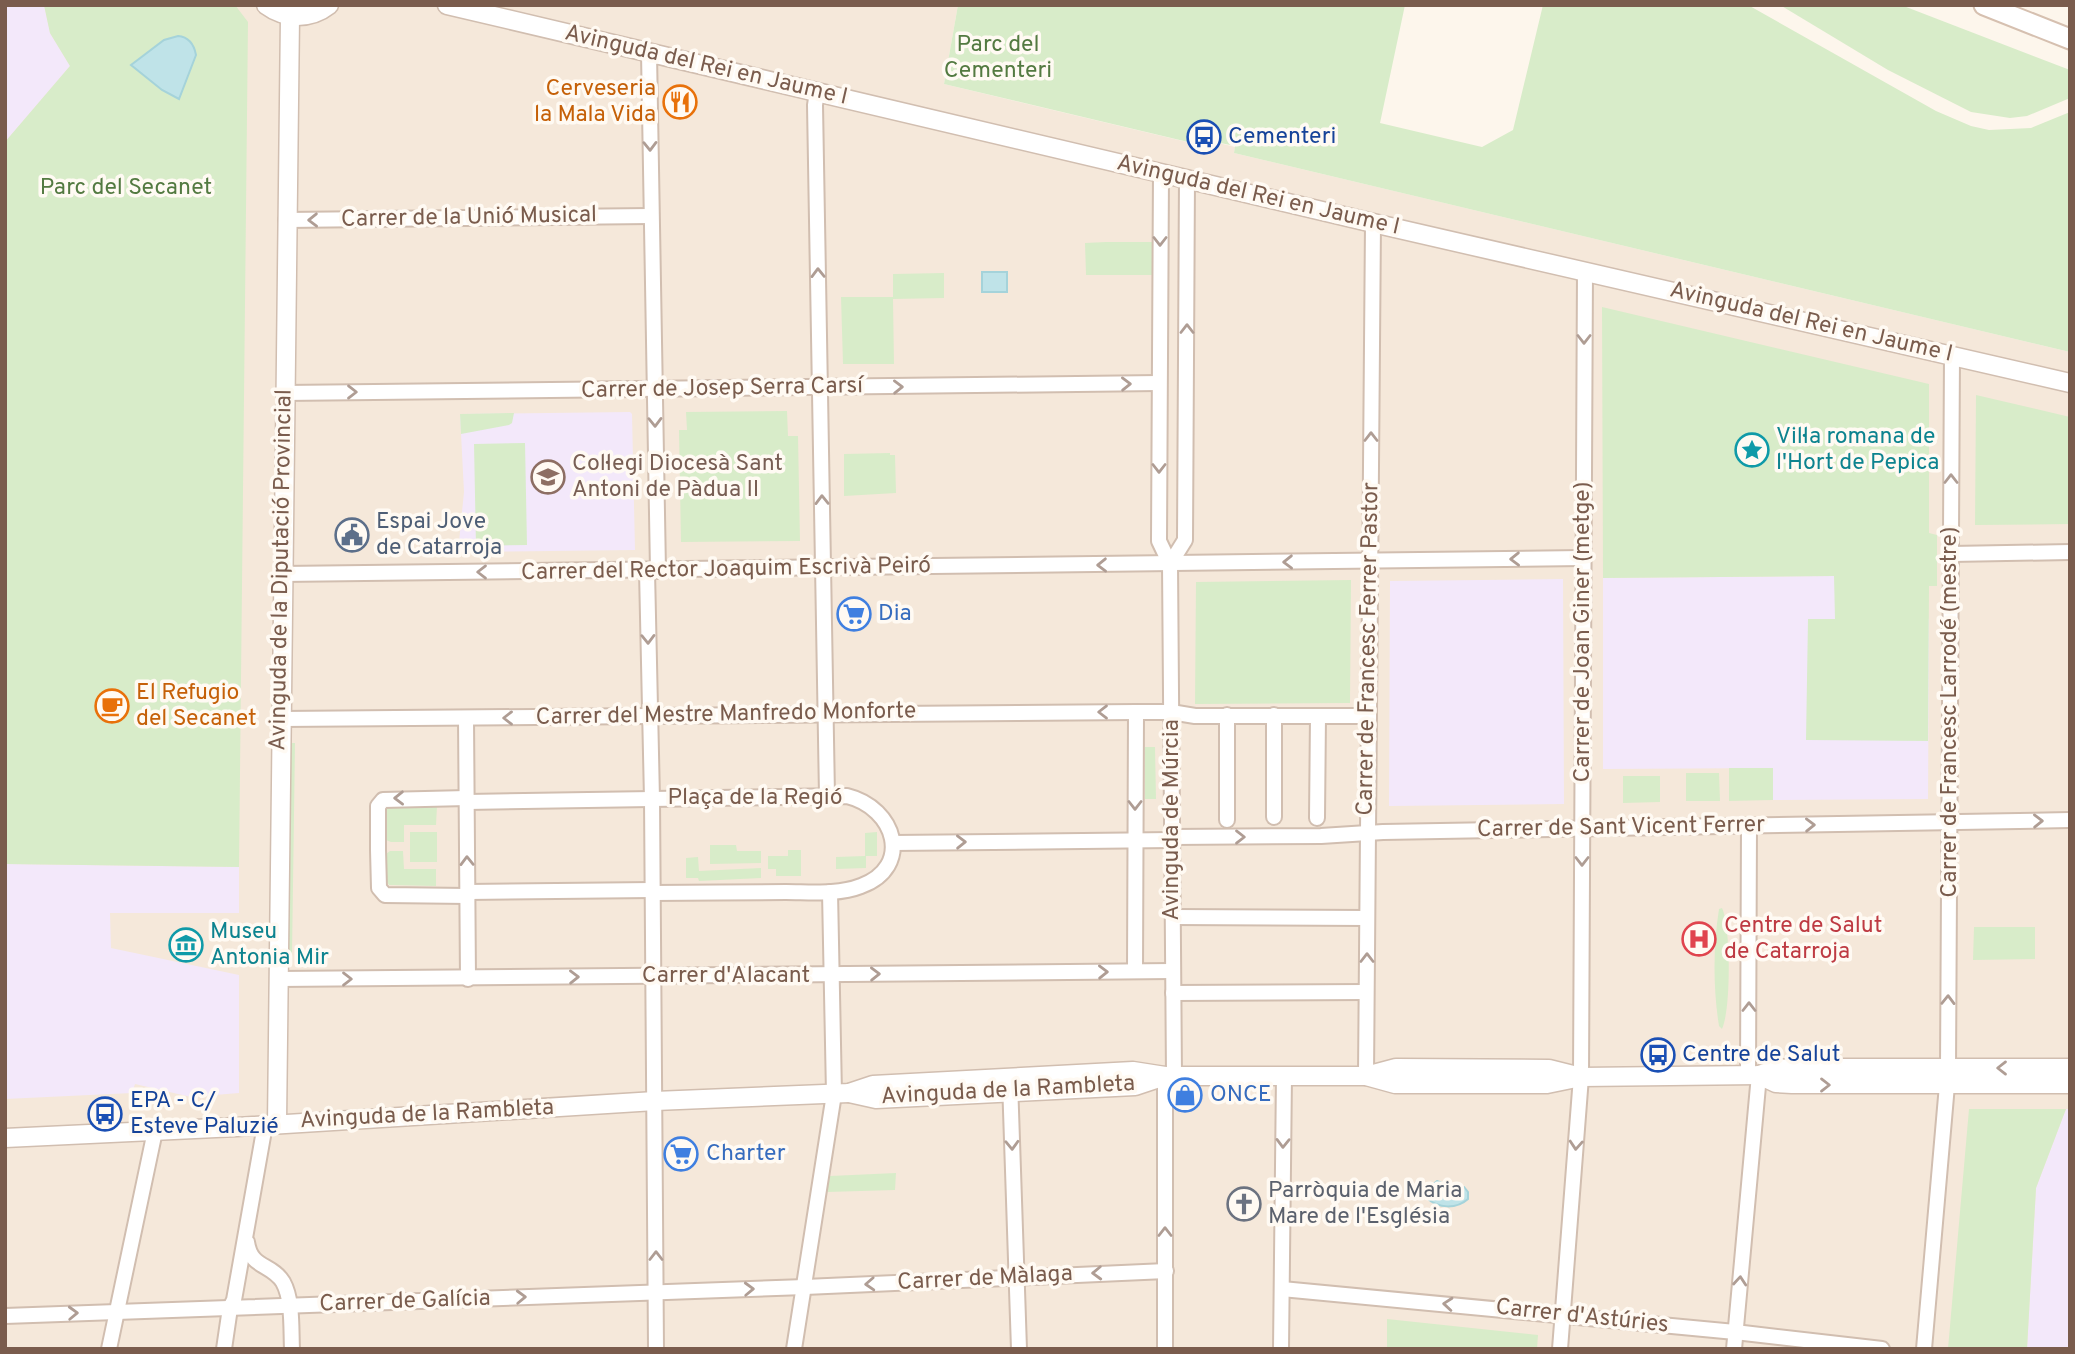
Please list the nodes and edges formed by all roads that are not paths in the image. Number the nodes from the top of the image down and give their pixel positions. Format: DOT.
graph roads {
  1 [pos="266,5"];
  2 [pos="329,5"];
  3 [pos="447,5"];
  4 [pos="1984,5"];
  5 [pos="290,16"];
  6 [pos="2070,39"];
  7 [pos="649,53"];
  8 [pos="817,92"];
  9 [pos="1161,172"];
  10 [pos="1187,178"];
  11 [pos="651,216"];
  12 [pos="286,220"];
  13 [pos="1373,223"];
  14 [pos="1585,271"];
  15 [pos="1952,355"];
  16 [pos="1159,383"];
  17 [pos="2070,383"];
  18 [pos="820,388"];
  19 [pos="654,390"];
  20 [pos="284,393"];
  21 [pos="2070,552"];
  22 [pos="1951,554"];
  23 [pos="1583,558"];
  24 [pos="1370,561"];
  25 [pos="1170,564"];
  26 [pos="823,569"];
  27 [pos="652,571"];
  28 [pos="282,574"];
  29 [pos="1136,712"];
  30 [pos="1171,712"];
  31 [pos="826,713"];
  32 [pos="1227,715"];
  33 [pos="1275,715"];
  34 [pos="1318,716"];
  35 [pos="1369,716"];
  36 [pos="650,717"];
  37 [pos="466,718"];
  38 [pos="281,719"];
  39 [pos="827,796"];
  40 [pos="652,799"];
  41 [pos="467,800"];
  42 [pos="1273,817"];
  43 [pos="1317,818"];
  44 [pos="1227,820"];
  45 [pos="2070,820"];
  46 [pos="1950,822"];
  47 [pos="1749,826"];
  48 [pos="1583,828"];
  49 [pos="1367,834"];
  50 [pos="1172,839"];
  51 [pos="1135,840"];
  52 [pos="892,843"];
  53 [pos="653,891"];
  54 [pos="830,891"];
  55 [pos="468,894"];
  56 [pos="1173,917"];
  57 [pos="1367,918"];
  58 [pos="1135,971"];
  59 [pos="1173,971"];
  60 [pos="831,975"];
  61 [pos="653,976"];
  62 [pos="278,979"];
  63 [pos="468,979"];
  64 [pos="1366,992"];
  65 [pos="1173,993"];
  66 [pos="2070,1069"];
  67 [pos="1284,1075"];
  68 [pos="1754,1075"];
  69 [pos="1170,1076"];
  70 [pos="1366,1076"];
  71 [pos="1581,1077"];
  72 [pos="1947,1077"];
  73 [pos="1010,1084"];
  74 [pos="2070,1084"];
  75 [pos="842,1093"];
  76 [pos="655,1101"];
  77 [pos="271,1124"];
  78 [pos="155,1130"];
  79 [pos="5,1138"];
  80 [pos="247,1239"];
  81 [pos="1166,1271"];
  82 [pos="1017,1276"];
  83 [pos="805,1287"];
  84 [pos="1282,1289"];
  85 [pos="656,1293"];
  86 [pos="289,1306"];
  87 [pos="230,1308"];
  88 [pos="117,1312"];
  89 [pos="5,1315"];
  90 [pos="1563,1316"];
  91 [pos="1735,1332"];
  92 [pos="109,1349"];
  93 [pos="224,1349"];
  94 [pos="292,1349"];
  95 [pos="656,1349"];
  96 [pos="794,1349"];
  97 [pos="1019,1349"];
  98 [pos="1166,1349"];
  99 [pos="1281,1349"];
  100 [pos="1560,1349"];
  101 [pos="1734,1349"];
  102 [pos="1882,1349"];
  103 [pos="1924,1349"];
  1 -- 5 [label="street"];
  2 -- 5 [label="street"];
  3 -- 7 [label="street, Avinguda del Rei en Jaume I"];
  4 -- 6 [label="main road"];
  5 -- 12 [label="street, Avinguda de la Diputació Provincial"];
  7 -- 8 [label="street, Avinguda del Rei en Jaume I"];
  7 -- 11 [label="street, one-way"];
  8 -- 9 [label="street, Avinguda del Rei en Jaume I"];
  18 -- 8 [label="street, one-way"];
  9 -- 10 [label="street, Avinguda del Rei en Jaume I"];
  9 -- 16 [label="street, Avinguda de Múrcia, one-way"];
  10 -- 13 [label="street, Avinguda del Rei en Jaume I"];
  25 -- 10 [label="street, Avinguda de Múrcia, one-way"];
  11 -- 12 [label="street, Carrer de la Unió Musical, one-way"];
  11 -- 19 [label="street"];
  12 -- 20 [label="street, Avinguda de la Diputació Provincial"];
  13 -- 14 [label="street, Avinguda del Rei en Jaume I"];
  24 -- 13 [label="street, Carrer de Francesc Ferrer Pastor, one-way"];
  14 -- 15 [label="street, Avinguda del Rei en Jaume I"];
  14 -- 23 [label="street, Carrer de Joan Giner (metge), one-way"];
  15 -- 17 [label="street, Avinguda del Rei en Jaume I"];
  22 -- 15 [label="street, Carrer de Francesc Larrodé (mestre), one-way"];
  18 -- 16 [label="street, Carrer de Josep Serra Carsí, one-way"];
  16 -- 25 [label="street, Avinguda de Múrcia, one-way"];
  18 -- 19 [label="street, Carrer de Josep Serra Carsí"];
  26 -- 18 [label="street, one-way"];
  20 -- 19 [label="street, Carrer de Josep Serra Carsí, one-way"];
  19 -- 27 [label="street, one-way"];
  20 -- 28 [label="street, Avinguda de la Diputació Provincial"];
  21 -- 22 [label="street"];
  22 -- 46 [label="street, Carrer de Francesc Larrodé (mestre)"];
  23 -- 24 [label="street, Carrer del Rector Joaquim Escrivà Peiró, one-way"];
  23 -- 48 [label="street, Carrer de Joan Giner (metge)"];
  24 -- 25 [label="street, Carrer del Rector Joaquim Escrivà Peiró, one-way"];
  24 -- 35 [label="street, Carrer de Francesc Ferrer Pastor"];
  25 -- 26 [label="street, Carrer del Rector Joaquim Escrivà Peiró, one-way"];
  25 -- 30 [label="street, Avinguda de Múrcia"];
  26 -- 27 [label="street, Carrer del Rector Joaquim Escrivà Peiró"];
  26 -- 31 [label="street"];
  27 -- 28 [label="street, Carrer del Rector Joaquim Escrivà Peiró, one-way"];
  27 -- 36 [label="street, one-way"];
  28 -- 38 [label="street, Avinguda de la Diputació Provincial"];
  29 -- 30 [label="street, Carrer del Mestre Manfredo Monforte"];
  29 -- 31 [label="street, Carrer del Mestre Manfredo Monforte, one-way"];
  29 -- 51 [label="street, Avinguda de Múrcia, one-way"];
  30 -- 32 [label="street, Carrer del Mestre Manfredo Monforte"];
  30 -- 50 [label="street, Avinguda de Múrcia"];
  31 -- 36 [label="street, Carrer del Mestre Manfredo Monforte"];
  31 -- 39 [label="street"];
  32 -- 33 [label="street, Carrer del Mestre Manfredo Monforte"];
  32 -- 44 [label="street"];
  33 -- 34 [label="street, Carrer del Mestre Manfredo Monforte"];
  33 -- 42 [label="street"];
  34 -- 35 [label="street, Carrer del Mestre Manfredo Monforte"];
  34 -- 43 [label="street"];
  35 -- 49 [label="street, Carrer de Francesc Ferrer Pastor"];
  36 -- 37 [label="street, Carrer del Mestre Manfredo Monforte, one-way"];
  36 -- 40 [label="street"];
  37 -- 38 [label="street, Carrer del Mestre Manfredo Monforte"];
  37 -- 41 [label="street"];
  38 -- 62 [label="street, Avinguda de la Diputació Provincial"];
  39 -- 40 [label="street, Plaça de la Regió"];
  39 -- 52 [label="street, Plaça de la Regió"];
  40 -- 41 [label="street"];
  40 -- 53 [label="street, Plaça de la Regió"];
  55 -- 41 [label="street, one-way"];
  41 -- 55 [label="street, one-way"];
  46 -- 45 [label="street, Carrer de Sant Vicent Ferrer, one-way"];
  47 -- 46 [label="street, Carrer de Sant Vicent Ferrer, one-way"];
  72 -- 46 [label="street, Carrer de Francesc Larrodé (mestre), one-way"];
  47 -- 48 [label="street, Carrer de Sant Vicent Ferrer"];
  68 -- 47 [label="street, one-way"];
  48 -- 49 [label="street, Carrer de Sant Vicent Ferrer"];
  48 -- 71 [label="street, Carrer de Joan Giner (metge), one-way"];
  50 -- 49 [label="street, Carrer de Sant Vicent Ferrer, one-way"];
  49 -- 57 [label="street, Carrer de Francesc Ferrer Pastor"];
  50 -- 51 [label="street, Carrer de Sant Vicent Ferrer"];
  50 -- 56 [label="street, Avinguda de Múrcia"];
  52 -- 51 [label="street, Carrer de Sant Vicent Ferrer, one-way"];
  51 -- 58 [label="street, Avinguda de Múrcia"];
  52 -- 54 [label="street"];
  53 -- 54 [label="street"];
  53 -- 55 [label="street"];
  53 -- 61 [label="street, Plaça de la Regió"];
  54 -- 60 [label="street"];
  55 -- 63 [label="street"];
  56 -- 57 [label="street"];
  56 -- 59 [label="street, Avinguda de Múrcia"];
  64 -- 57 [label="street, Carrer de Francesc Ferrer Pastor, one-way"];
  58 -- 59 [label="street, Carrer d'Alacant"];
  60 -- 58 [label="street, Carrer d'Alacant, one-way"];
  59 -- 65 [label="street, Avinguda de Múrcia"];
  60 -- 61 [label="street, Carrer d'Alacant"];
  60 -- 75 [label="street"];
  63 -- 61 [label="street, Carrer d'Alacant, one-way"];
  61 -- 76 [label="street, Plaça de la Regió"];
  62 -- 63 [label="street, Carrer d'Alacant, one-way"];
  62 -- 77 [label="street, Avinguda de la Diputació Provincial"];
  64 -- 65 [label="street"];
  64 -- 70 [label="street, Carrer de Francesc Ferrer Pastor"];
  65 -- 69 [label="street, Avinguda de Múrcia"];
  66 -- 72 [label="street, Avinguda de la Rambleta, one-way"];
  67 -- 69 [label="street, Avinguda de la Rambleta"];
  67 -- 70 [label="street, Avinguda de la Rambleta"];
  67 -- 84 [label="street, one-way"];
  68 -- 71 [label="street, Avinguda de la Rambleta"];
  68 -- 72 [label="street, Avinguda de la Rambleta"];
  91 -- 68 [label="street, one-way"];
  69 -- 73 [label="street, Avinguda de la Rambleta"];
  81 -- 69 [label="street, Avinguda de Múrcia, one-way"];
  70 -- 71 [label="street, Avinguda de la Rambleta"];
  71 -- 90 [label="street, Carrer de Joan Giner (metge), one-way"];
  72 -- 74 [label="street, Avinguda de la Rambleta"];
  72 -- 103 [label="street, Carrer de Francesc Larrodé (mestre)"];
  73 -- 75 [label="street, Avinguda de la Rambleta"];
  73 -- 82 [label="street, one-way"];
  75 -- 76 [label="street, Avinguda de la Rambleta"];
  75 -- 83 [label="street"];
  76 -- 77 [label="street, Avinguda de la Rambleta"];
  85 -- 76 [label="street, Plaça de la Regió, one-way"];
  77 -- 78 [label="street, Avinguda de la Rambleta"];
  77 -- 80 [label="street"];
  78 -- 79 [label="street, Avinguda de la Rambleta"];
  78 -- 88 [label="street"];
  80 -- 86 [label="street"];
  80 -- 87 [label="street"];
  81 -- 82 [label="street, Carrer de Màlaga, one-way"];
  81 -- 98 [label="street, Avinguda de Múrcia"];
  82 -- 83 [label="street, Carrer de Màlaga, one-way"];
  82 -- 97 [label="street"];
  85 -- 83 [label="street, Carrer de Galícia, one-way"];
  83 -- 96 [label="street"];
  90 -- 84 [label="street, Carrer d'Astúries, one-way"];
  84 -- 99 [label="street"];
  86 -- 85 [label="street, Carrer de Galícia, one-way"];
  85 -- 95 [label="street, Plaça de la Regió"];
  86 -- 87 [label="street, Carrer de Galícia"];
  86 -- 94 [label="street"];
  87 -- 88 [label="street, Carrer de Galícia"];
  87 -- 93 [label="street"];
  89 -- 88 [label="street, Carrer de Galícia, one-way"];
  88 -- 92 [label="street"];
  90 -- 91 [label="street, Carrer d'Astúries"];
  90 -- 100 [label="street, Carrer de Joan Giner (metge)"];
  91 -- 101 [label="street"];
  91 -- 102 [label="street, Carrer d'Astúries"];
}
